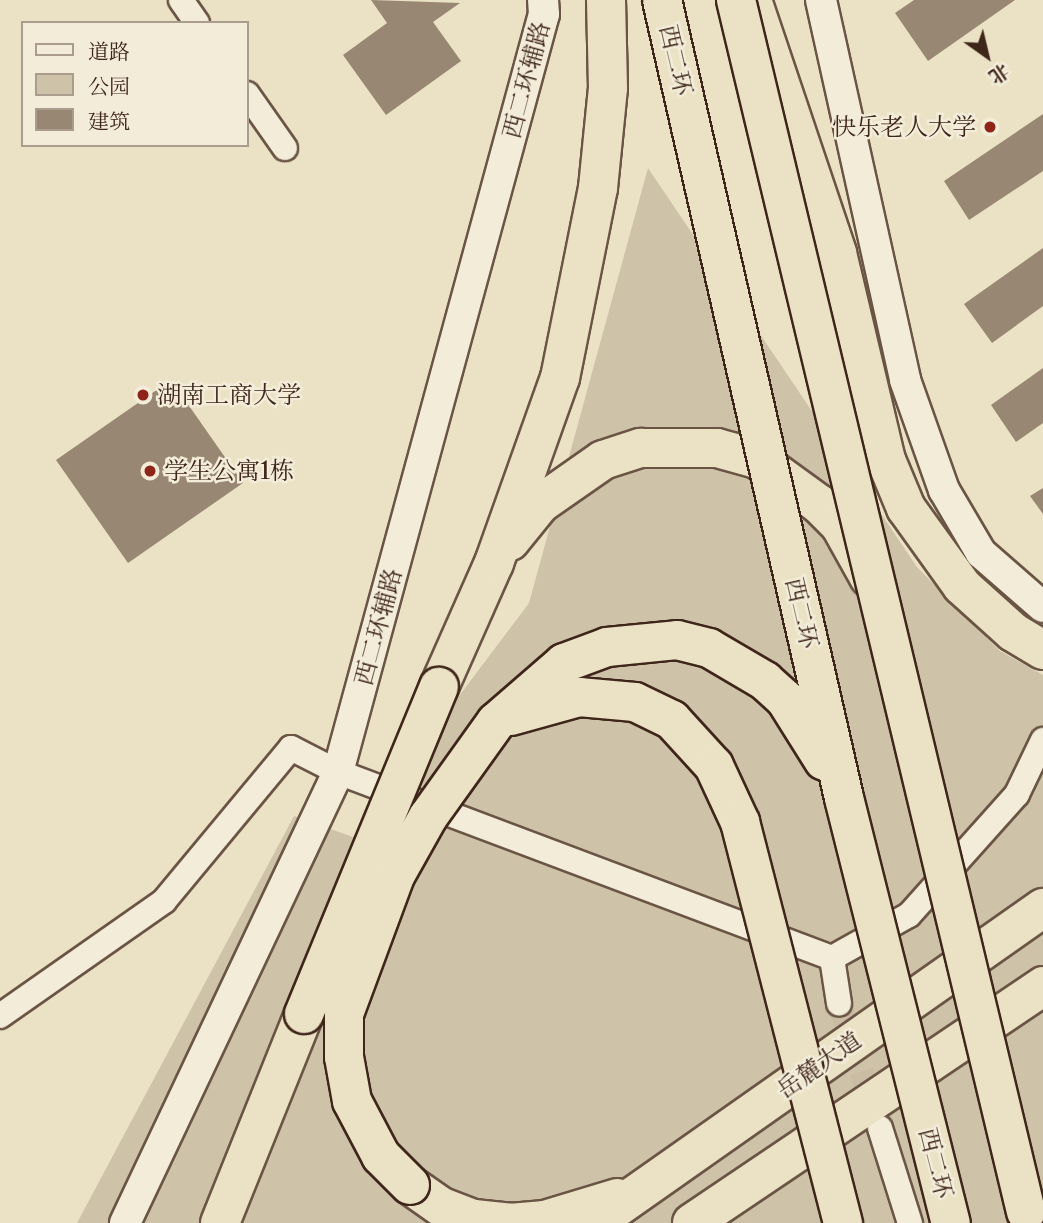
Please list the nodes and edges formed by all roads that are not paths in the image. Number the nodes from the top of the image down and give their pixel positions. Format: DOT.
graph roads {
  1 [pos="181,0"];
  2 [pos="543,0"];
  3 [pos="606,0"];
  4 [pos="662,0"];
  5 [pos="736,0"];
  6 [pos="752,0"];
  7 [pos="821,0"];
  8 [pos="196,21"];
  9 [pos="248,95"];
  10 [pos="285,148"];
  11 [pos="494,563"];
  12 [pos="881,604"];
  13 [pos="1043,607"];
  14 [pos="1043,650"];
  15 [pos="496,722"];
  16 [pos="1043,740"];
  17 [pos="338,772"];
  18 [pos="844,798"];
  19 [pos="1043,908"];
  20 [pos="832,958"];
  21 [pos="1043,986"];
  22 [pos="839,1003"];
  23 [pos="0,1016"];
  24 [pos="880,1128"];
  25 [pos="646,1188"];
  26 [pos="1029,1219"];
  27 [pos="125,1223"];
  28 [pos="220,1223"];
  29 [pos="595,1223"];
  30 [pos="692,1223"];
  31 [pos="843,1223"];
  32 [pos="910,1223"];
  33 [pos="951,1223"];
  1 -- 8 [label="street"];
  2 -- 17 [label="street, 西二环辅路"];
  3 -- 11 [label="highway"];
  4 -- 18 [label="highway, 西二环, bridge"];
  5 -- 12 [label="highway, bridge"];
  6 -- 14 [label="highway"];
  7 -- 13 [label="street"];
  9 -- 10 [label="street"];
  11 -- 12 [label="highway, bridge"];
  11 -- 28 [label="highway, bridge"];
  12 -- 26 [label="highway, bridge"];
  15 -- 18 [label="highway, bridge"];
  15 -- 25 [label="highway, bridge"];
  15 -- 31 [label="highway, bridge"];
  16 -- 20 [label="street"];
  17 -- 20 [label="street"];
  17 -- 23 [label="street"];
  17 -- 27 [label="street, 西二环辅路"];
  18 -- 33 [label="highway, 西二环, bridge"];
  19 -- 25 [label="highway, 岳麓大道"];
  20 -- 22 [label="street"];
  21 -- 30 [label="highway"];
  24 -- 32 [label="street"];
  25 -- 29 [label="highway, 岳麓大道"];
}
